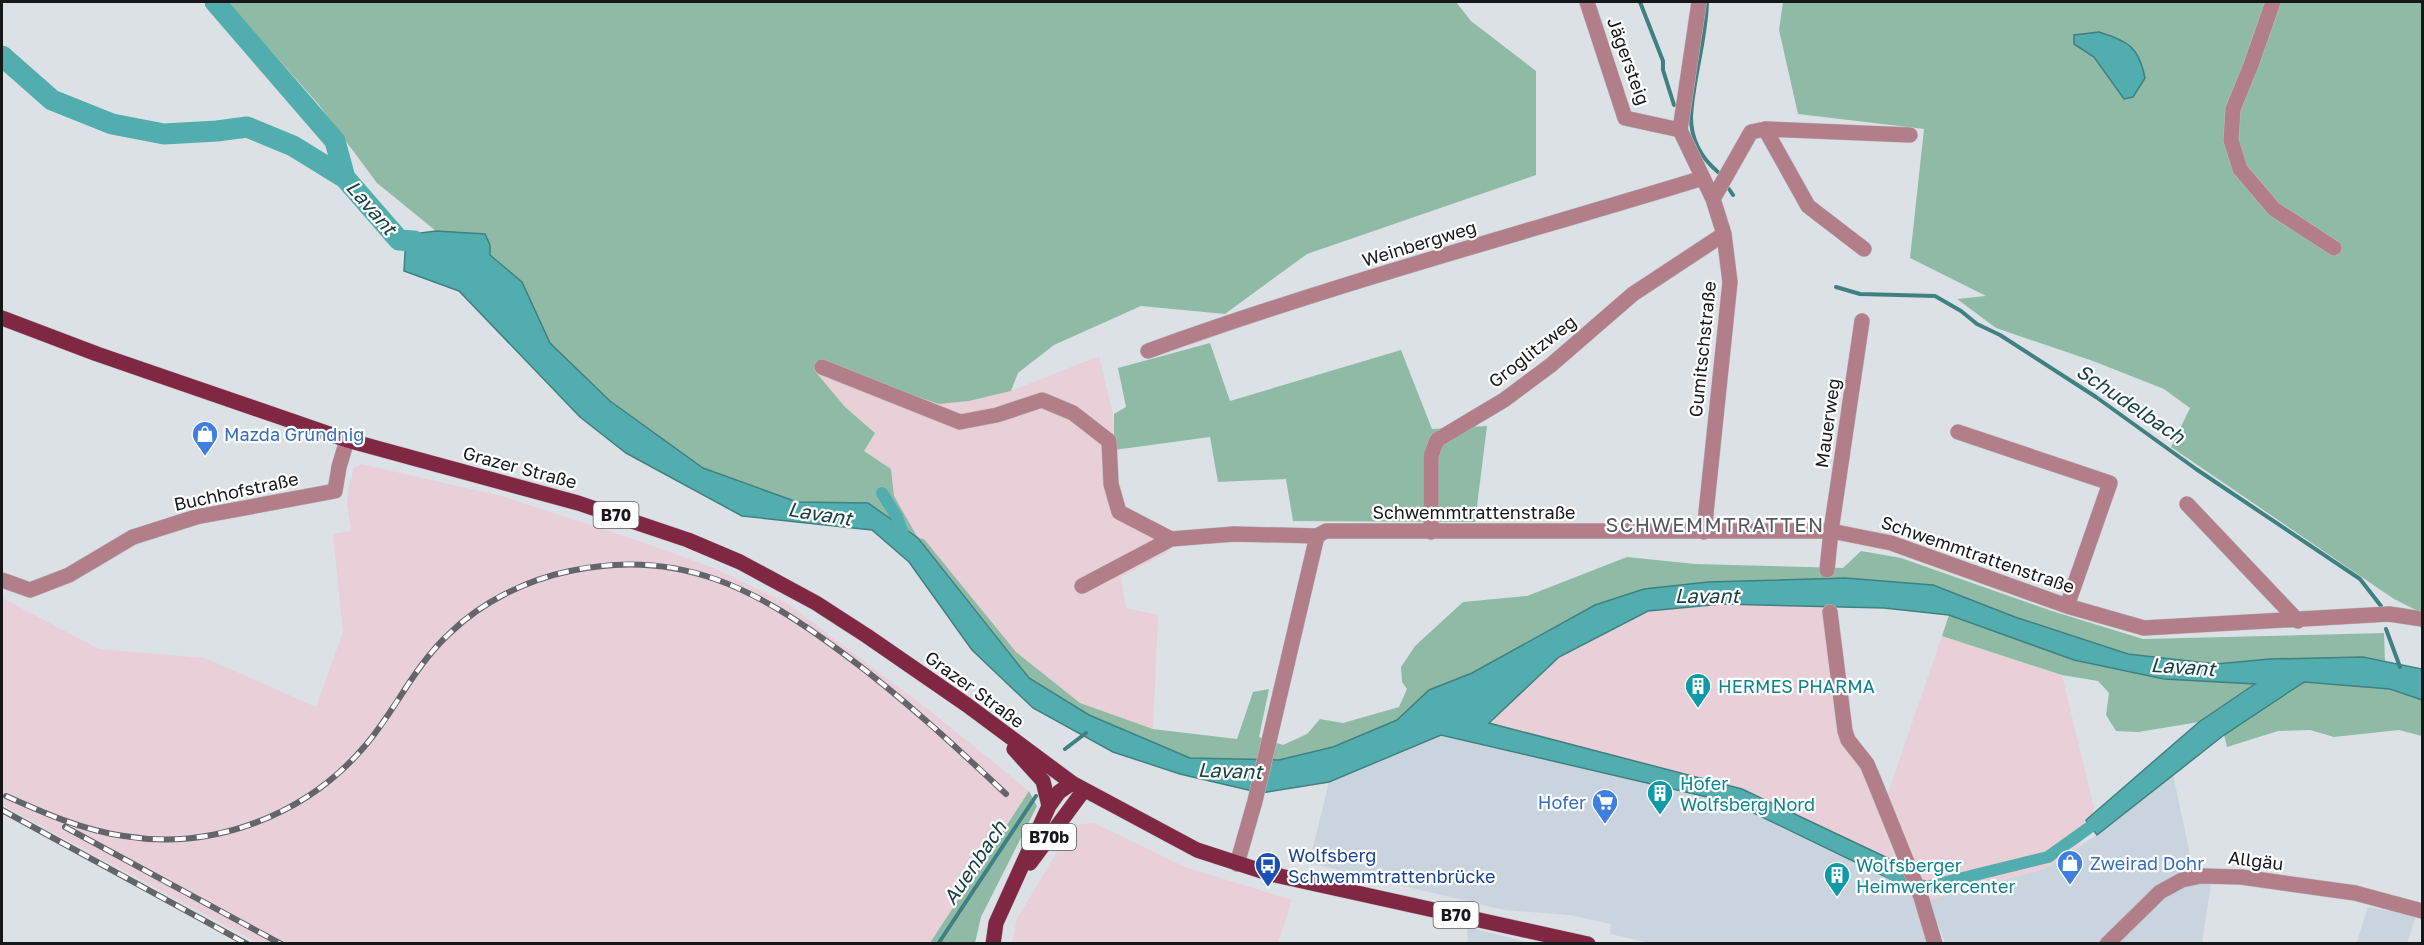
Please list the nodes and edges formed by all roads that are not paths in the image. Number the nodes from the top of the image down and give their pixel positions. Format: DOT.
graph roads {
  1 [pos="1587,2"];
  2 [pos="1699,2"];
  3 [pos="2273,2"];
  4 [pos="1765,129"];
  5 [pos="1680,130"];
  6 [pos="1910,135"];
  7 [pos="1703,178"];
  8 [pos="1713,199"];
  9 [pos="1724,234"];
  10 [pos="2334,248"];
  11 [pos="1864,249"];
  12 [pos="2,318"];
  13 [pos="1862,321"];
  14 [pos="1148,351"];
  15 [pos="822,368"];
  16 [pos="1958,432"];
  17 [pos="347,440"];
  18 [pos="2187,504"];
  19 [pos="1831,531"];
  20 [pos="1431,532"];
  21 [pos="1704,532"];
  22 [pos="1317,536"];
  23 [pos="1171,539"];
  24 [pos="1827,570"];
  25 [pos="2,580"];
  26 [pos="1082,586"];
  27 [pos="2067,606"];
  28 [pos="1830,612"];
  29 [pos="2422,619"];
  30 [pos="2298,621"];
  31 [pos="994,727"];
  32 [pos="1078,787"];
  33 [pos="1049,806"];
  34 [pos="1237,864"];
  35 [pos="1014,884"];
  36 [pos="2422,911"];
  37 [pos="1583,943"];
  38 [pos="993,944"];
  39 [pos="1935,944"];
  40 [pos="2108,944"];
  1 -- 5 [label="street, Jägersteig"];
  2 -- 5 [label="street"];
  3 -- 10 [label="street"];
  4 -- 6 [label="street"];
  4 -- 8 [label="street"];
  4 -- 11 [label="street"];
  5 -- 7 [label="street, Gumitschstraße"];
  7 -- 8 [label="street, Gumitschstraße"];
  7 -- 14 [label="street, Weinbergweg"];
  8 -- 9 [label="street, Gumitschstraße"];
  9 -- 20 [label="street, Groglitzweg"];
  9 -- 21 [label="street, Gumitschstraße"];
  12 -- 17 [label="main road, B70"];
  13 -- 19 [label="street, Mauerweg"];
  15 -- 23 [label="street"];
  16 -- 27 [label="street"];
  17 -- 25 [label="street, Buchhofstraße"];
  17 -- 31 [label="main road, Grazer Straße / B70"];
  18 -- 30 [label="street"];
  19 -- 21 [label="street, Schwemmtrattenstraße"];
  19 -- 24 [label="street, Mauerweg"];
  19 -- 27 [label="street, Schwemmtrattenstraße"];
  20 -- 21 [label="street, Schwemmtrattenstraße"];
  20 -- 22 [label="street, Schwemmtrattenstraße"];
  22 -- 23 [label="street, Schwemmtrattenstraße"];
  22 -- 34 [label="street"];
  23 -- 26 [label="street"];
  27 -- 30 [label="street, Schwemmtrattenstraße"];
  28 -- 39 [label="street"];
  29 -- 30 [label="street, Schwemmtrattenstraße"];
  31 -- 32 [label="main road, Grazer Straße / B70"];
  31 -- 33 [label="main road, B70b"];
  32 -- 33 [label="main road, B70b"];
  32 -- 34 [label="main road, Grazer Straße / B70"];
  32 -- 35 [label="main road, B70b"];
  33 -- 35 [label="main road, B70b"];
  34 -- 37 [label="main road, Grazer Straße / B70"];
  35 -- 38 [label="main road, B70b"];
  36 -- 40 [label="street, Allgäu"];
}
